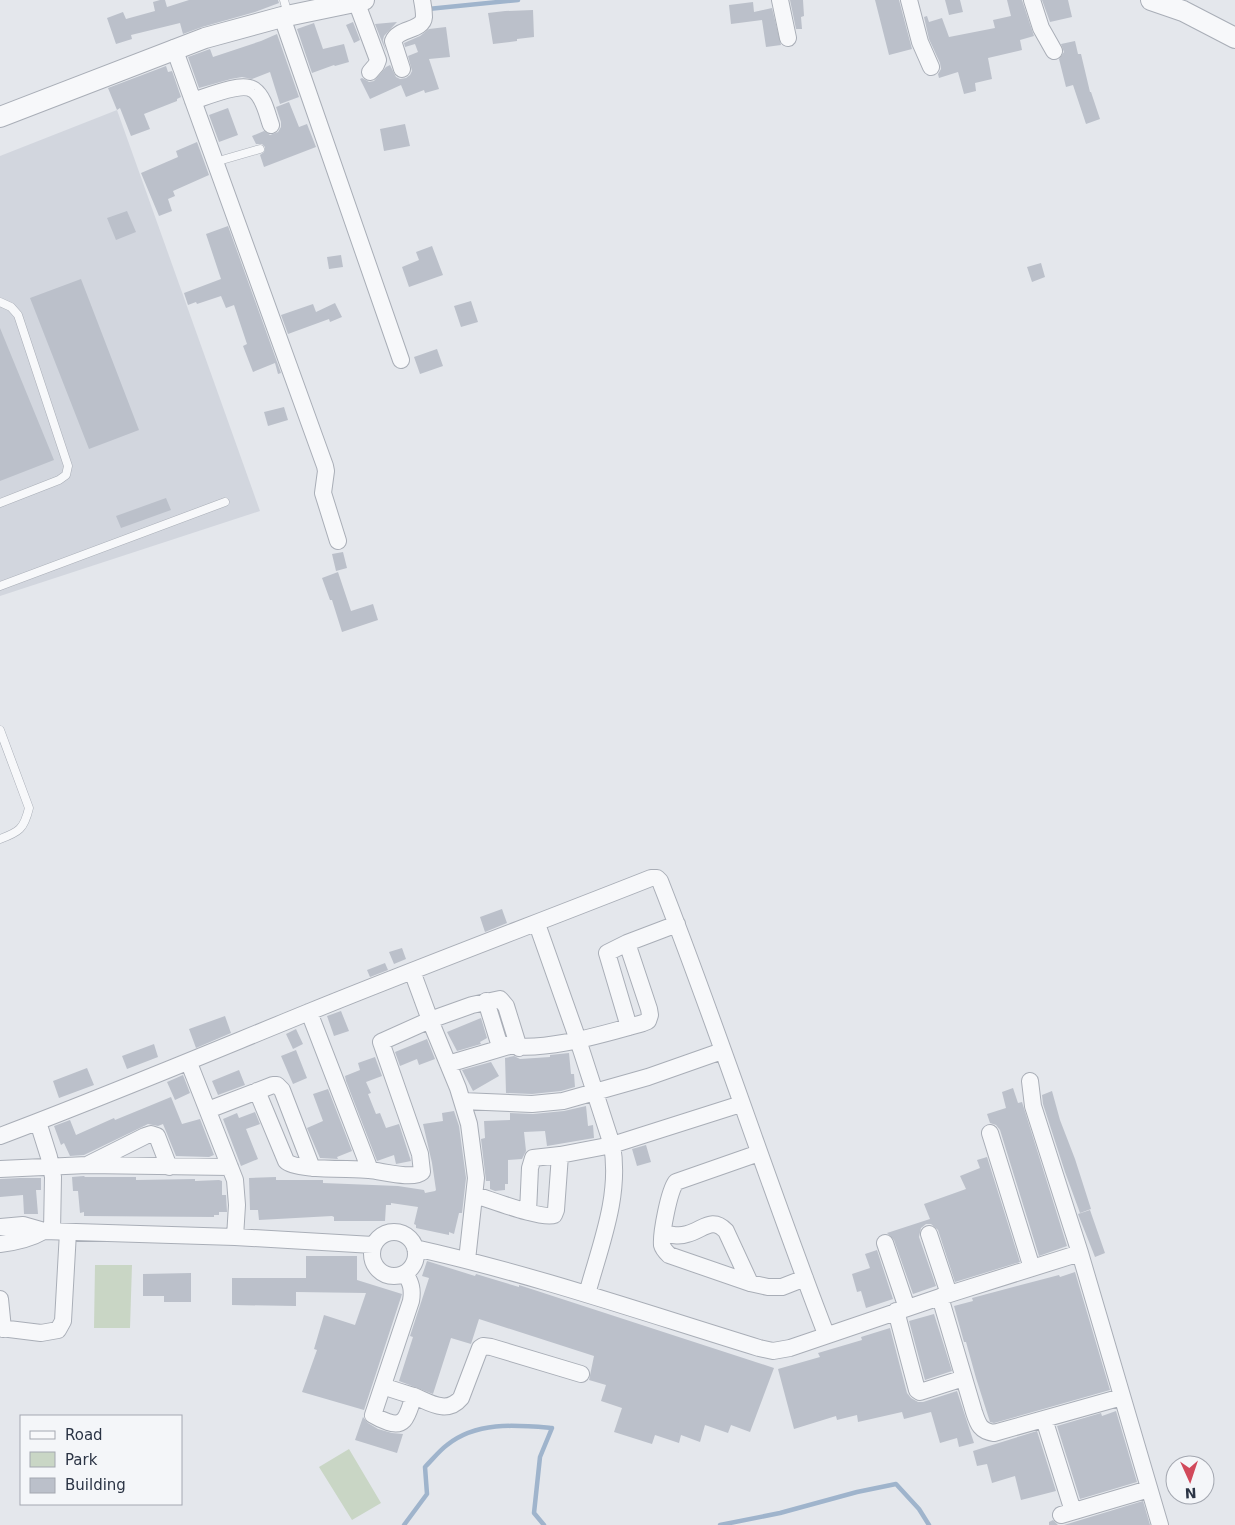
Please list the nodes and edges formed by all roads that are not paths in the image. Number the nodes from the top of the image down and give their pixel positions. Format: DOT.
graph roads {
  1 [pos="422,0"];
  2 [pos="780,0"];
  3 [pos="909,0"];
  4 [pos="1032,0"];
  5 [pos="1151,0"];
  6 [pos="360,1"];
  7 [pos="285,11"];
  8 [pos="788,38"];
  9 [pos="1235,38"];
  10 [pos="174,48"];
  11 [pos="1054,51"];
  12 [pos="931,67"];
  13 [pos="402,69"];
  14 [pos="370,72"];
  15 [pos="193,101"];
  16 [pos="0,117"];
  17 [pos="271,125"];
  18 [pos="260,149"];
  19 [pos="215,162"];
  20 [pos="0,302"];
  21 [pos="401,360"];
  22 [pos="225,502"];
  23 [pos="0,503"];
  24 [pos="338,541"];
  25 [pos="0,586"];
  26 [pos="0,730"];
  27 [pos="0,839"];
  28 [pos="537,924"];
  29 [pos="677,924"];
  30 [pos="627,943"];
  31 [pos="412,971"];
  32 [pos="309,1012"];
  33 [pos="430,1020"];
  34 [pos="629,1027"];
  35 [pos="578,1040"];
  36 [pos="514,1047"];
  37 [pos="722,1051"];
  38 [pos="189,1063"];
  39 [pos="448,1064"];
  40 [pos="1030,1081"];
  41 [pos="256,1091"];
  42 [pos="596,1092"];
  43 [pos="462,1101"];
  44 [pos="741,1104"];
  45 [pos="208,1110"];
  46 [pos="38,1122"];
  47 [pos="990,1133"];
  48 [pos="0,1136"];
  49 [pos="612,1145"];
  50 [pos="759,1154"];
  51 [pos="560,1155"];
  52 [pos="87,1165"];
  53 [pos="52,1167"];
  54 [pos="169,1167"];
  55 [pos="230,1167"];
  56 [pos="312,1168"];
  57 [pos="0,1169"];
  58 [pos="370,1170"];
  59 [pos="475,1195"];
  60 [pos="528,1212"];
  61 [pos="0,1227"];
  62 [pos="55,1231"];
  63 [pos="663,1233"];
  64 [pos="928,1234"];
  65 [pos="235,1237"];
  66 [pos="885,1243"];
  67 [pos="0,1244"];
  68 [pos="373,1245"];
  69 [pos="415,1248"];
  70 [pos="1080,1253"];
  71 [pos="466,1260"];
  72 [pos="1032,1268"];
  73 [pos="404,1273"];
  74 [pos="804,1278"];
  75 [pos="750,1283"];
  76 [pos="587,1294"];
  77 [pos="945,1295"];
  78 [pos="0,1300"];
  79 [pos="901,1310"];
  80 [pos="2,1328"];
  81 [pos="826,1334"];
  82 [pos="580,1374"];
  83 [pos="964,1378"];
  84 [pos="383,1386"];
  85 [pos="414,1396"];
  86 [pos="1122,1397"];
  87 [pos="1044,1418"];
  88 [pos="1149,1489"];
  89 [pos="1160,1525"];
  1 -- 13 [label="street"];
  2 -- 8 [label="street"];
  3 -- 12 [label="street"];
  4 -- 11 [label="street"];
  5 -- 9 [label="street"];
  6 -- 7 [label="street"];
  6 -- 14 [label="street"];
  7 -- 10 [label="street"];
  7 -- 21 [label="street"];
  10 -- 15 [label="street"];
  10 -- 16 [label="street"];
  15 -- 17 [label="street"];
  15 -- 19 [label="street"];
  18 -- 19 [label="lane"];
  19 -- 24 [label="street"];
  20 -- 23 [label="lane"];
  22 -- 25 [label="lane"];
  26 -- 27 [label="lane"];
  28 -- 29 [label="street"];
  28 -- 31 [label="street"];
  28 -- 35 [label="street"];
  29 -- 30 [label="street"];
  29 -- 37 [label="street"];
  30 -- 34 [label="street"];
  30 -- 34 [label="street"];
  31 -- 32 [label="street"];
  31 -- 33 [label="street"];
  32 -- 38 [label="street"];
  32 -- 58 [label="street"];
  33 -- 36 [label="street"];
  33 -- 39 [label="street"];
  33 -- 58 [label="street"];
  34 -- 35 [label="street"];
  35 -- 36 [label="street"];
  35 -- 42 [label="street"];
  36 -- 39 [label="street"];
  37 -- 42 [label="street"];
  37 -- 44 [label="street"];
  38 -- 45 [label="street"];
  38 -- 46 [label="street"];
  39 -- 43 [label="street"];
  40 -- 70 [label="street"];
  41 -- 45 [label="street"];
  41 -- 56 [label="street"];
  41 -- 56 [label="street"];
  42 -- 43 [label="street"];
  42 -- 49 [label="street"];
  43 -- 59 [label="street"];
  44 -- 49 [label="street"];
  44 -- 50 [label="street"];
  45 -- 55 [label="street"];
  46 -- 48 [label="street"];
  46 -- 53 [label="street"];
  47 -- 72 [label="street"];
  49 -- 51 [label="street"];
  49 -- 76 [label="street"];
  50 -- 63 [label="street"];
  50 -- 74 [label="street"];
  51 -- 60 [label="street"];
  51 -- 60 [label="street"];
  52 -- 53 [label="street"];
  52 -- 54 [label="street"];
  52 -- 54 [label="street"];
  53 -- 57 [label="street"];
  53 -- 62 [label="street"];
  54 -- 55 [label="street"];
  55 -- 65 [label="street"];
  56 -- 58 [label="street"];
  59 -- 60 [label="street"];
  59 -- 71 [label="street"];
  61 -- 62 [label="street"];
  62 -- 65 [label="street"];
  62 -- 67 [label="street"];
  62 -- 80 [label="street"];
  63 -- 75 [label="street"];
  63 -- 75 [label="street"];
  64 -- 77 [label="street"];
  65 -- 68 [label="street"];
  66 -- 79 [label="street"];
  68 -- 69 [label="street"];
  68 -- 73 [label="street"];
  69 -- 71 [label="street"];
  69 -- 73 [label="street"];
  70 -- 72 [label="street"];
  70 -- 86 [label="street"];
  71 -- 76 [label="street"];
  72 -- 77 [label="street"];
  73 -- 84 [label="street"];
  74 -- 75 [label="street"];
  74 -- 81 [label="street"];
  76 -- 81 [label="street"];
  77 -- 79 [label="street"];
  77 -- 83 [label="street"];
  78 -- 80 [label="street"];
  79 -- 81 [label="street"];
  79 -- 83 [label="street"];
  82 -- 85 [label="street"];
  83 -- 87 [label="street"];
  84 -- 85 [label="street"];
  84 -- 85 [label="street"];
  86 -- 87 [label="street"];
  86 -- 88 [label="street"];
  87 -- 88 [label="street"];
  88 -- 89 [label="street"];
}
